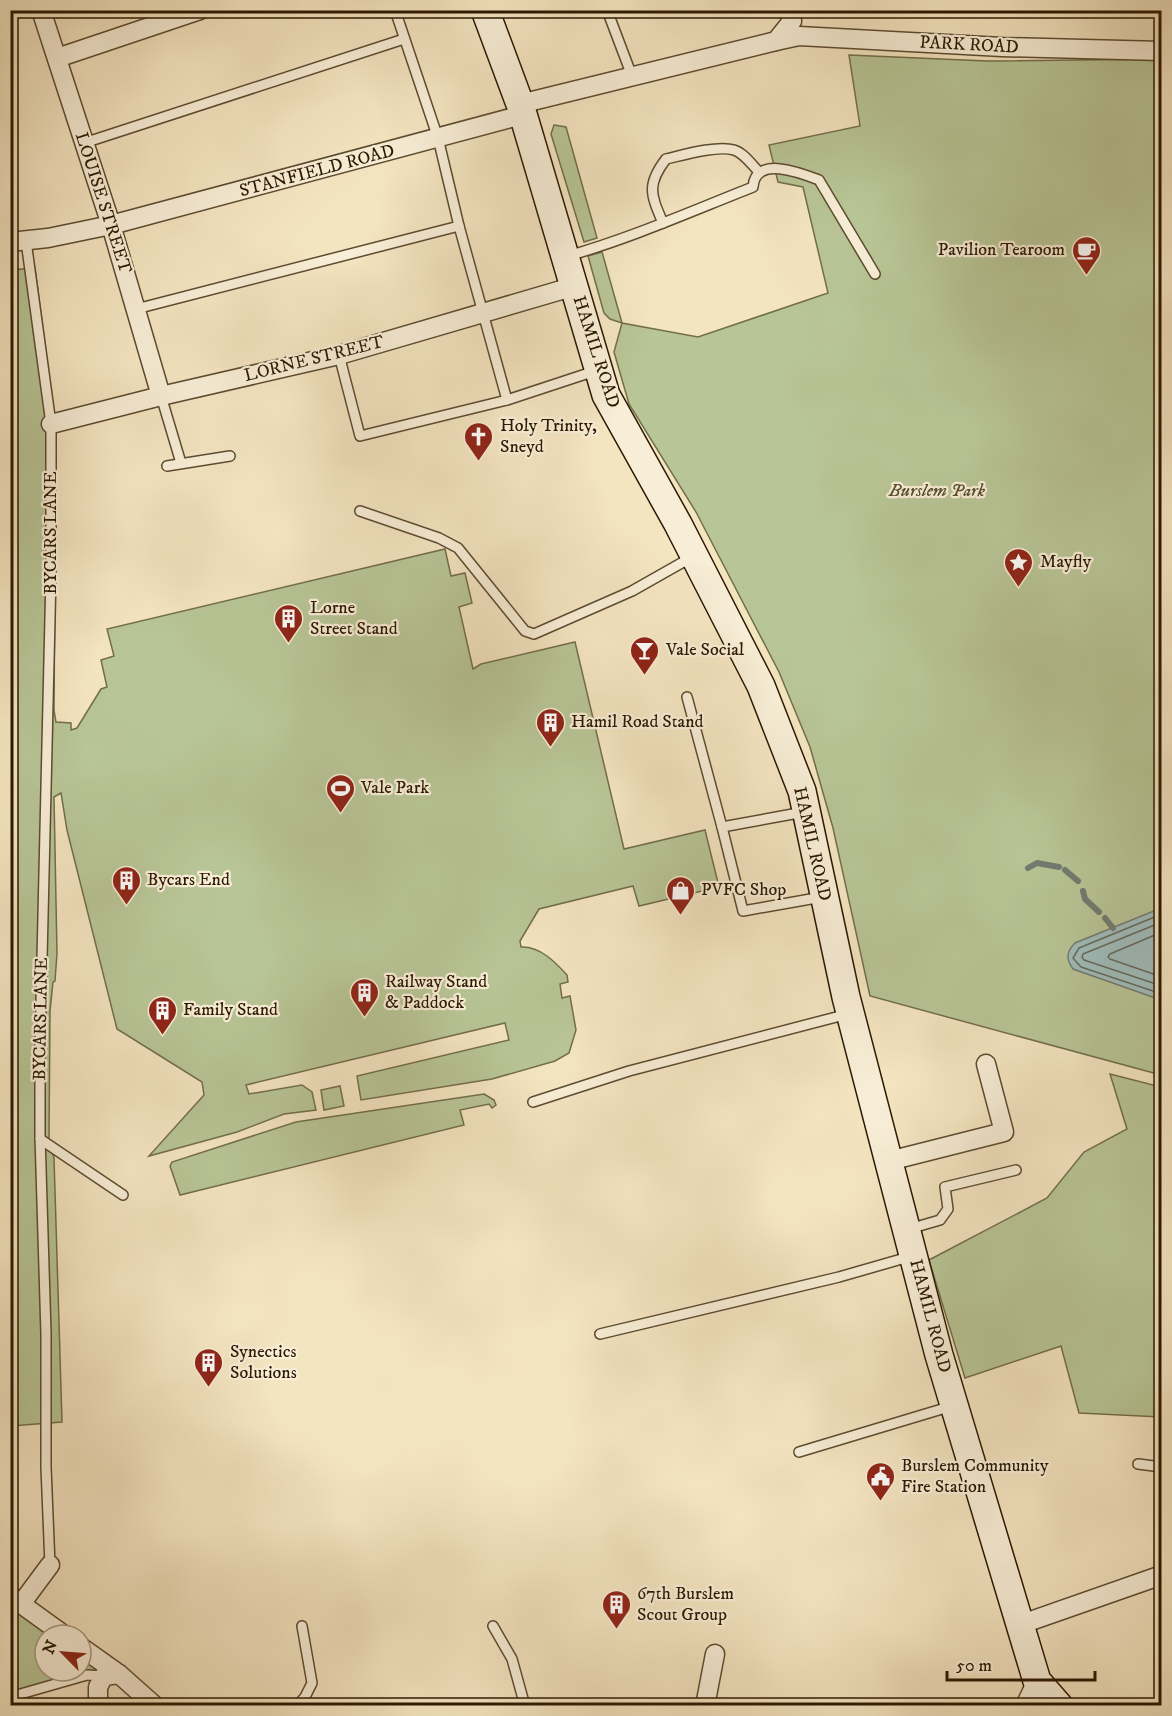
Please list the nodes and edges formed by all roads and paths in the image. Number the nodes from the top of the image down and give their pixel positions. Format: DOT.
graph roads {
  1 [pos="41,10"];
  2 [pos="200,10"];
  3 [pos="395,10"];
  4 [pos="485,10"];
  5 [pos="607,10"];
  6 [pos="790,16"];
  7 [pos="404,39"];
  8 [pos="776,41"];
  9 [pos="1161,51"];
  10 [pos="57,58"];
  11 [pos="632,75"];
  12 [pos="521,109"];
  13 [pos="438,138"];
  14 [pos="84,143"];
  15 [pos="759,172"];
  16 [pos="663,223"];
  17 [pos="111,225"];
  18 [pos="459,226"];
  19 [pos="18,242"];
  20 [pos="565,256"];
  21 [pos="875,274"];
  22 [pos="575,286"];
  23 [pos="136,309"];
  24 [pos="484,313"];
  25 [pos="339,355"];
  26 [pos="598,370"];
  27 [pos="161,396"];
  28 [pos="507,400"];
  29 [pos="51,424"];
  30 [pos="230,456"];
  31 [pos="181,463"];
  32 [pos="167,466"];
  33 [pos="360,512"];
  34 [pos="694,556"];
  35 [pos="687,697"];
  36 [pos="807,811"];
  37 [pos="722,827"];
  38 [pos="825,897"];
  39 [pos="850,1014"];
  40 [pos="986,1065"];
  41 [pos="533,1101"];
  42 [pos="40,1139"];
  43 [pos="889,1161"];
  44 [pos="1016,1170"];
  45 [pos="123,1195"];
  46 [pos="907,1230"];
  47 [pos="914,1256"];
  48 [pos="600,1334"];
  49 [pos="954,1405"];
  50 [pos="799,1452"];
  51 [pos="1138,1464"];
  52 [pos="1161,1467"];
  53 [pos="50,1565"];
  54 [pos="1161,1575"];
  55 [pos="21,1603"];
  56 [pos="48,1623"];
  57 [pos="1019,1625"];
  58 [pos="302,1626"];
  59 [pos="493,1626"];
  60 [pos="715,1654"];
  61 [pos="93,1657"];
  62 [pos="112,1675"];
  63 [pos="1037,1681"];
  64 [pos="17,1706"];
  65 [pos="98,1706"];
  66 [pos="155,1706"];
  67 [pos="297,1706"];
  68 [pos="525,1706"];
  69 [pos="705,1706"];
  70 [pos="1025,1706"];
  71 [pos="1059,1706"];
  1 -- 10 [label="street, LOUISE STREET"];
  2 -- 10 [label="street"];
  3 -- 7 [label="lane"];
  4 -- 12 [label="street, HAMIL ROAD"];
  5 -- 11 [label="lane"];
  6 -- 8 [label="street"];
  7 -- 13 [label="lane"];
  7 -- 14 [label="lane"];
  8 -- 9 [label="street, PARK ROAD"];
  8 -- 11 [label="street, PARK ROAD"];
  10 -- 14 [label="street, LOUISE STREET"];
  11 -- 12 [label="street, PARK ROAD"];
  12 -- 13 [label="street, STANFIELD ROAD"];
  12 -- 20 [label="street, HAMIL ROAD"];
  13 -- 17 [label="street, STANFIELD ROAD"];
  13 -- 18 [label="lane"];
  14 -- 17 [label="street, LOUISE STREET"];
  15 -- 16 [label="lane"];
  15 -- 16 [label="lane"];
  15 -- 21 [label="lane"];
  16 -- 20 [label="lane"];
  17 -- 19 [label="street, STANFIELD ROAD"];
  17 -- 23 [label="street, LOUISE STREET"];
  18 -- 23 [label="lane"];
  18 -- 24 [label="lane"];
  19 -- 29 [label="lane, BYCARS LANE"];
  20 -- 22 [label="street, HAMIL ROAD"];
  22 -- 24 [label="street, LORNE STREET"];
  22 -- 26 [label="street, HAMIL ROAD"];
  23 -- 27 [label="street, LOUISE STREET"];
  24 -- 25 [label="street, LORNE STREET"];
  24 -- 28 [label="lane"];
  25 -- 27 [label="street, LORNE STREET"];
  25 -- 28 [label="lane"];
  26 -- 28 [label="lane"];
  26 -- 34 [label="street, HAMIL ROAD"];
  27 -- 29 [label="street, LORNE STREET"];
  27 -- 31 [label="lane"];
  29 -- 42 [label="lane, BYCARS LANE"];
  30 -- 31 [label="lane"];
  31 -- 32 [label="lane"];
  33 -- 34 [label="lane"];
  34 -- 36 [label="street, HAMIL ROAD"];
  35 -- 37 [label="lane"];
  36 -- 37 [label="lane"];
  36 -- 38 [label="street, HAMIL ROAD"];
  37 -- 38 [label="lane"];
  38 -- 39 [label="street, HAMIL ROAD"];
  39 -- 41 [label="lane"];
  39 -- 43 [label="street, HAMIL ROAD"];
  40 -- 43 [label="street"];
  42 -- 45 [label="lane"];
  42 -- 53 [label="lane, BYCARS LANE"];
  43 -- 46 [label="street, HAMIL ROAD"];
  44 -- 46 [label="lane"];
  46 -- 47 [label="street, HAMIL ROAD"];
  47 -- 48 [label="lane"];
  47 -- 49 [label="street, HAMIL ROAD"];
  49 -- 50 [label="lane"];
  49 -- 57 [label="street, HAMIL ROAD"];
  51 -- 52 [label="lane"];
  53 -- 55 [label="street, BYCARS LANE"];
  54 -- 57 [label="street"];
  55 -- 56 [label="street"];
  57 -- 63 [label="street, HAMIL ROAD"];
  58 -- 67 [label="lane"];
  59 -- 68 [label="lane"];
  60 -- 69 [label="street"];
  61 -- 62 [label="street"];
  62 -- 64 [label="lane"];
  62 -- 65 [label="street"];
  62 -- 66 [label="street"];
  63 -- 70 [label="street"];
  63 -- 71 [label="street, HAMIL ROAD"];
}
